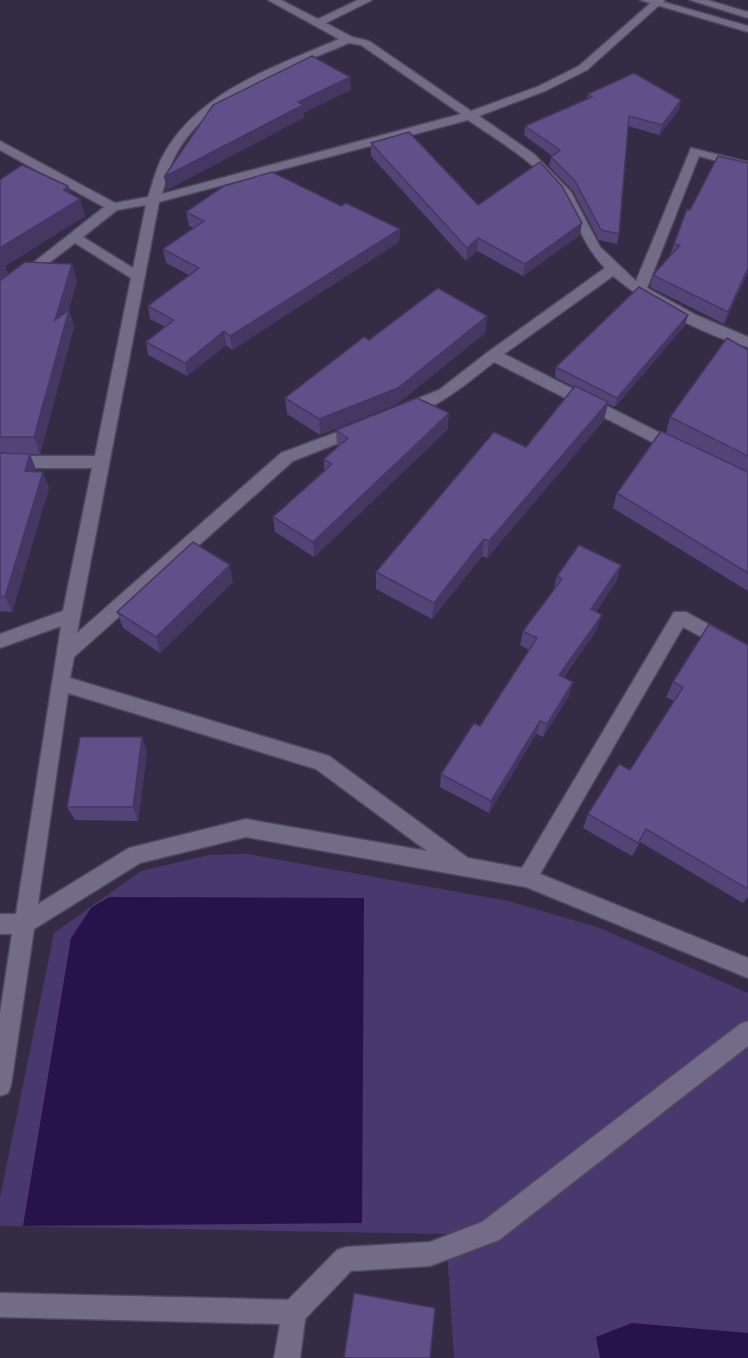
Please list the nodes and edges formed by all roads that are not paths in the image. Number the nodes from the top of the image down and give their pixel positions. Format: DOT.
graph roads {
  1 [pos="273,0"];
  2 [pos="367,0"];
  3 [pos="695,0"];
  4 [pos="653,1"];
  5 [pos="748,15"];
  6 [pos="318,23"];
  7 [pos="748,29"];
  8 [pos="348,39"];
  9 [pos="472,115"];
  10 [pos="0,145"];
  11 [pos="748,166"];
  12 [pos="153,200"];
  13 [pos="113,207"];
  14 [pos="74,237"];
  15 [pos="613,270"];
  16 [pos="138,277"];
  17 [pos="639,290"];
  18 [pos="0,296"];
  19 [pos="748,342"];
  20 [pos="493,355"];
  21 [pos="392,415"];
  22 [pos="371,424"];
  23 [pos="695,457"];
  24 [pos="0,462"];
  25 [pos="100,462"];
  26 [pos="71,615"];
  27 [pos="0,641"];
  28 [pos="66,653"];
  29 [pos="748,655"];
  30 [pos="62,683"];
  31 [pos="465,867"];
  32 [pos="527,878"];
  33 [pos="0,924"];
  34 [pos="24,924"];
  35 [pos="748,968"];
  36 [pos="748,1032"];
  37 [pos="0,1083"];
  38 [pos="0,1305"];
  39 [pos="294,1312"];
  40 [pos="287,1358"];
  1 -- 6 [label="street"];
  2 -- 6 [label="street"];
  3 -- 5 [label="street"];
  4 -- 7 [label="street"];
  4 -- 9 [label="street"];
  6 -- 8 [label="street"];
  8 -- 9 [label="street"];
  8 -- 12 [label="street"];
  9 -- 12 [label="street"];
  9 -- 15 [label="street"];
  10 -- 13 [label="street"];
  11 -- 17 [label="street"];
  12 -- 13 [label="street"];
  12 -- 16 [label="street"];
  13 -- 14 [label="street"];
  14 -- 16 [label="street"];
  14 -- 18 [label="street"];
  15 -- 17 [label="street"];
  15 -- 20 [label="street"];
  16 -- 25 [label="street"];
  17 -- 19 [label="street"];
  20 -- 21 [label="street"];
  20 -- 23 [label="street"];
  22 -- 28 [label="street"];
  24 -- 25 [label="street"];
  25 -- 26 [label="street"];
  26 -- 27 [label="street"];
  26 -- 28 [label="street"];
  28 -- 30 [label="street"];
  29 -- 32 [label="street"];
  30 -- 31 [label="street"];
  30 -- 34 [label="street"];
  31 -- 32 [label="street"];
  31 -- 34 [label="street"];
  32 -- 35 [label="street"];
  33 -- 34 [label="street"];
  34 -- 37 [label="street"];
  36 -- 39 [label="street"];
  38 -- 39 [label="street"];
  39 -- 40 [label="street"];
}
